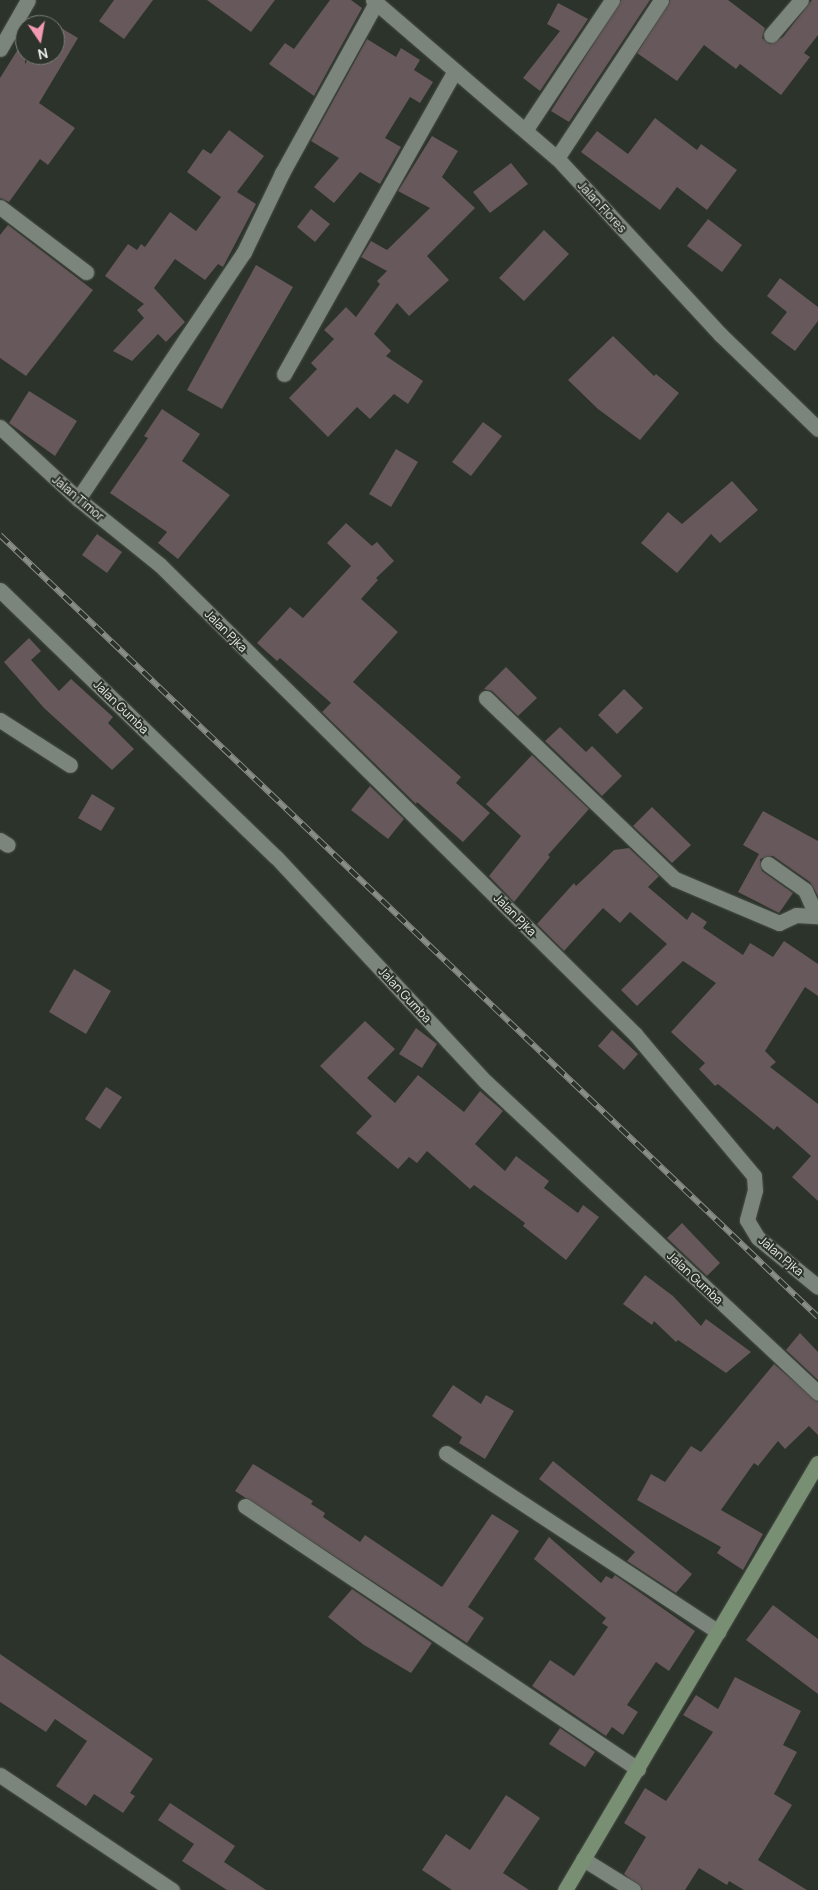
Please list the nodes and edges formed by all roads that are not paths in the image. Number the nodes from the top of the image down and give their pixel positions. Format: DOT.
graph roads {
  1 [pos="28,0"];
  2 [pos="612,0"];
  3 [pos="661,0"];
  4 [pos="800,0"];
  5 [pos="374,2"];
  6 [pos="771,35"];
  7 [pos="0,49"];
  8 [pos="454,72"];
  9 [pos="526,129"];
  10 [pos="557,158"];
  11 [pos="0,207"];
  12 [pos="86,272"];
  13 [pos="284,374"];
  14 [pos="0,427"];
  15 [pos="818,429"];
  16 [pos="78,499"];
  17 [pos="160,565"];
  18 [pos="0,590"];
  19 [pos="486,698"];
  20 [pos="0,720"];
  21 [pos="70,765"];
  22 [pos="768,864"];
  23 [pos="817,915"];
  24 [pos="818,1287"];
  25 [pos="818,1393"];
  26 [pos="446,1453"];
  27 [pos="818,1463"];
  28 [pos="245,1506"];
  29 [pos="718,1632"];
  30 [pos="638,1769"];
  31 [pos="0,1775"];
  32 [pos="583,1859"];
  33 [pos="172,1890"];
  34 [pos="565,1890"];
  35 [pos="634,1890"];
  1 -- 7 [label="street"];
  2 -- 9 [label="street"];
  3 -- 10 [label="street"];
  4 -- 6 [label="street"];
  5 -- 8 [label="street, Jalan Flores"];
  5 -- 16 [label="street"];
  8 -- 9 [label="street, Jalan Flores"];
  8 -- 13 [label="street"];
  9 -- 10 [label="street, Jalan Flores"];
  10 -- 15 [label="street, Jalan Flores"];
  11 -- 12 [label="street"];
  14 -- 16 [label="street, Jalan Timor"];
  16 -- 17 [label="street, Jalan Timor"];
  17 -- 24 [label="street, Jalan Pjka"];
  18 -- 25 [label="street, Jalan Gumba"];
  19 -- 23 [label="street"];
  20 -- 21 [label="street"];
  22 -- 23 [label="street"];
  26 -- 29 [label="street"];
  27 -- 29 [label="street"];
  28 -- 30 [label="street"];
  29 -- 30 [label="street"];
  30 -- 32 [label="street"];
  31 -- 33 [label="street"];
  32 -- 34 [label="street"];
  32 -- 35 [label="street"];
}
